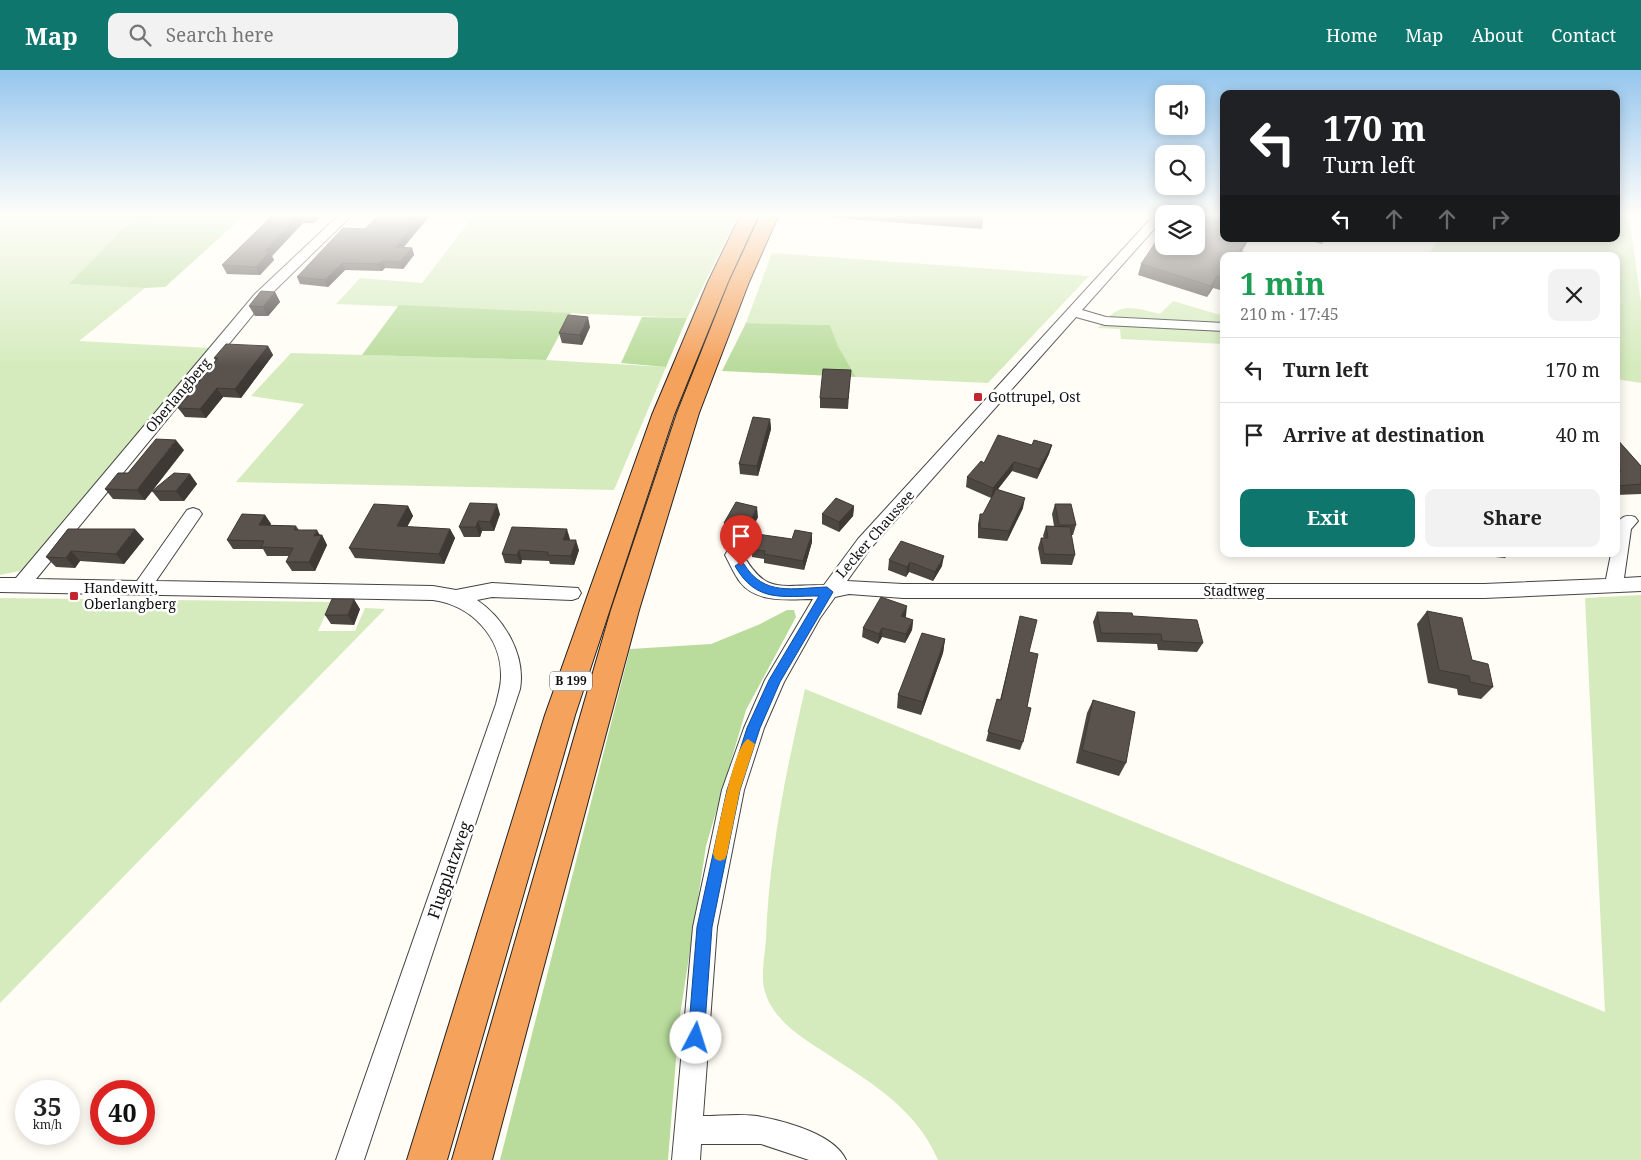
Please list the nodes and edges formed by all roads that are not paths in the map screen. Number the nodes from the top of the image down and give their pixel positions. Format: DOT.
graph roads {
  1 [pos="294,265"];
  2 [pos="726,265"];
  3 [pos="747,265"];
  4 [pos="1116,265"];
  5 [pos="1074,312"];
  6 [pos="1220,327"];
  7 [pos="193,514"];
  8 [pos="1629,521"];
  9 [pos="1620,552"];
  10 [pos="734,555"];
  11 [pos="1619,557"];
  12 [pos="1641,584"];
  13 [pos="0,585"];
  14 [pos="1613,585"];
  15 [pos="20,586"];
  16 [pos="142,587"];
  17 [pos="827,592"];
  18 [pos="572,593"];
  19 [pos="456,597"];
  20 [pos="689,1130"];
  21 [pos="350,1160"];
  22 [pos="427,1160"];
  23 [pos="472,1160"];
  24 [pos="686,1160"];
  25 [pos="832,1160"];
  1 -- 15 [label="street, Oberlangberg"];
  2 -- 22 [label="highway, B 199"];
  3 -- 23 [label="highway, B 199"];
  4 -- 5 [label="street, Lecker Chaussee"];
  5 -- 6 [label="street"];
  5 -- 17 [label="street, Lecker Chaussee"];
  7 -- 16 [label="street"];
  8 -- 9 [label="street"];
  10 -- 17 [label="street, Stadtweg"];
  11 -- 14 [label="street"];
  12 -- 14 [label="street, Stadtweg"];
  13 -- 15 [label="street, Flugplatzweg"];
  14 -- 17 [label="street, Stadtweg"];
  15 -- 16 [label="street, Flugplatzweg"];
  16 -- 19 [label="street, Flugplatzweg"];
  17 -- 20 [label="street, Lecker Chaussee"];
  18 -- 19 [label="street, Flugplatzweg"];
  19 -- 21 [label="street, Flugplatzweg"];
  20 -- 24 [label="street, Lecker Chaussee"];
  20 -- 25 [label="street"];
}
